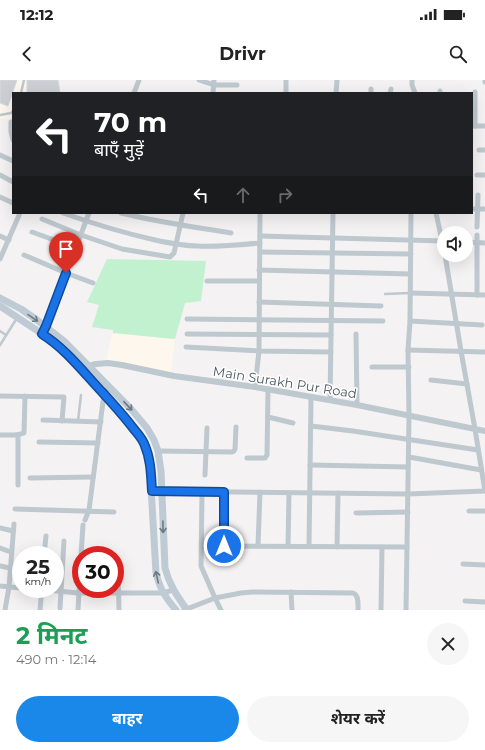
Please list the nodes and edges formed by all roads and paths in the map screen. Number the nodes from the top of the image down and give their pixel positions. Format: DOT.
graph roads {
  1 [pos="24,80"];
  2 [pos="139,80"];
  3 [pos="199,80"];
  4 [pos="286,80"];
  5 [pos="336,80"];
  6 [pos="214,82"];
  7 [pos="411,82"];
  8 [pos="237,85"];
  9 [pos="21,92"];
  10 [pos="134,92"];
  11 [pos="213,92"];
  12 [pos="286,92"];
  13 [pos="336,92"];
  14 [pos="413,92"];
  15 [pos="476,92"];
  16 [pos="12,112"];
  17 [pos="0,115"];
  18 [pos="11,122"];
  19 [pos="474,126"];
  20 [pos="485,126"];
  21 [pos="12,136"];
  22 [pos="0,155"];
  23 [pos="12,161"];
  24 [pos="477,175"];
  25 [pos="485,175"];
  26 [pos="0,176"];
  27 [pos="12,182"];
  28 [pos="478,195"];
  29 [pos="0,197"];
  30 [pos="12,203"];
  31 [pos="475,209"];
  32 [pos="485,209"];
  33 [pos="20,214"];
  34 [pos="66,214"];
  35 [pos="89,214"];
  36 [pos="125,214"];
  37 [pos="183,214"];
  38 [pos="260,214"];
  39 [pos="333,214"];
  40 [pos="411,214"];
  41 [pos="436,214"];
  42 [pos="42,219"];
  43 [pos="86,221"];
  44 [pos="180,225"];
  45 [pos="439,226"];
  46 [pos="477,227"];
  47 [pos="32,232"];
  48 [pos="231,233"];
  49 [pos="81,235"];
  50 [pos="478,235"];
  51 [pos="0,236"];
  52 [pos="260,236"];
  53 [pos="332,238"];
  54 [pos="9,240"];
  55 [pos="411,240"];
  56 [pos="437,241"];
  57 [pos="260,243"];
  58 [pos="473,243"];
  59 [pos="477,243"];
  60 [pos="485,243"];
  61 [pos="176,244"];
  62 [pos="76,248"];
  63 [pos="260,252"];
  64 [pos="332,253"];
  65 [pos="410,254"];
  66 [pos="24,255"];
  67 [pos="0,259"];
  68 [pos="446,262"];
  69 [pos="260,270"];
  70 [pos="332,272"];
  71 [pos="66,273"];
  72 [pos="410,274"];
  73 [pos="207,281"];
  74 [pos="259,281"];
  75 [pos="93,283"];
  76 [pos="410,293"];
  77 [pos="385,294"];
  78 [pos="451,294"];
  79 [pos="477,295"];
  80 [pos="485,295"];
  81 [pos="0,298"];
  82 [pos="259,302"];
  83 [pos="331,304"];
  84 [pos="0,306"];
  85 [pos="381,306"];
  86 [pos="17,317"];
  87 [pos="187,319"];
  88 [pos="259,320"];
  89 [pos="331,321"];
  90 [pos="383,321"];
  91 [pos="410,322"];
  92 [pos="456,323"];
  93 [pos="482,324"];
  94 [pos="46,326"];
  95 [pos="0,331"];
  96 [pos="42,334"];
  97 [pos="187,334"];
  98 [pos="259,334"];
  99 [pos="356,334"];
  100 [pos="6,335"];
  101 [pos="331,335"];
  102 [pos="0,345"];
  103 [pos="186,348"];
  104 [pos="259,350"];
  105 [pos="408,350"];
  106 [pos="461,351"];
  107 [pos="330,352"];
  108 [pos="485,352"];
  109 [pos="88,366"];
  110 [pos="372,367"];
  111 [pos="408,367"];
  112 [pos="81,369"];
  113 [pos="431,380"];
  114 [pos="467,384"];
  115 [pos="109,387"];
  116 [pos="255,387"];
  117 [pos="268,390"];
  118 [pos="104,394"];
  119 [pos="80,395"];
  120 [pos="0,396"];
  121 [pos="25,396"];
  122 [pos="311,397"];
  123 [pos="330,400"];
  124 [pos="357,405"];
  125 [pos="409,416"];
  126 [pos="268,417"];
  127 [pos="43,420"];
  128 [pos="62,421"];
  129 [pos="78,421"];
  130 [pos="101,422"];
  131 [pos="293,423"];
  132 [pos="311,426"];
  133 [pos="236,427"];
  134 [pos="207,428"];
  135 [pos="476,429"];
  136 [pos="485,431"];
  137 [pos="0,435"];
  138 [pos="18,435"];
  139 [pos="409,440"];
  140 [pos="39,442"];
  141 [pos="98,443"];
  142 [pos="478,450"];
  143 [pos="158,451"];
  144 [pos="206,452"];
  145 [pos="409,457"];
  146 [pos="247,458"];
  147 [pos="310,465"];
  148 [pos="408,467"];
  149 [pos="481,470"];
  150 [pos="205,475"];
  151 [pos="93,477"];
  152 [pos="30,478"];
  153 [pos="18,485"];
  154 [pos="152,491"];
  155 [pos="162,491"];
  156 [pos="485,491"];
  157 [pos="202,492"];
  158 [pos="224,492"];
  159 [pos="260,492"];
  160 [pos="289,493"];
  161 [pos="310,493"];
  162 [pos="338,493"];
  163 [pos="408,494"];
  164 [pos="15,509"];
  165 [pos="89,510"];
  166 [pos="469,511"];
  167 [pos="485,511"];
  168 [pos="114,512"];
  169 [pos="408,512"];
  170 [pos="356,513"];
  171 [pos="14,524"];
  172 [pos="0,528"];
  173 [pos="13,532"];
  174 [pos="46,536"];
  175 [pos="64,541"];
  176 [pos="45,546"];
  177 [pos="64,546"];
  178 [pos="82,546"];
  179 [pos="202,546"];
  180 [pos="224,546"];
  181 [pos="258,546"];
  182 [pos="288,546"];
  183 [pos="309,546"];
  184 [pos="337,547"];
  185 [pos="382,547"];
  186 [pos="407,547"];
  187 [pos="0,548"];
  188 [pos="11,552"];
  189 [pos="463,564"];
  190 [pos="485,565"];
  191 [pos="0,566"];
  192 [pos="10,568"];
  193 [pos="0,586"];
  194 [pos="9,587"];
  195 [pos="12,587"];
  196 [pos="173,590"];
  197 [pos="292,592"];
  198 [pos="124,593"];
  199 [pos="163,593"];
  200 [pos="41,598"];
  201 [pos="60,598"];
  202 [pos="78,598"];
  203 [pos="118,598"];
  204 [pos="215,598"];
  205 [pos="465,601"];
  206 [pos="485,602"];
  207 [pos="60,608"];
  208 [pos="5,610"];
  209 [pos="40,610"];
  210 [pos="78,610"];
  211 [pos="118,610"];
  212 [pos="176,610"];
  213 [pos="186,610"];
  214 [pos="220,610"];
  215 [pos="292,610"];
  216 [pos="358,610"];
  217 [pos="381,610"];
  218 [pos="406,610"];
  1 -- 9 [label="lane"];
  2 -- 10 [label="street"];
  3 -- 6 [label="street"];
  4 -- 12 [label="street"];
  5 -- 13 [label="street"];
  6 -- 8 [label="street"];
  6 -- 11 [label="street"];
  7 -- 14 [label="street"];
  15 -- 19 [label="street"];
  16 -- 17 [label="lane"];
  18 -- 21 [label="street"];
  19 -- 20 [label="street"];
  22 -- 23 [label="street"];
  24 -- 25 [label="street"];
  26 -- 27 [label="street"];
  28 -- 31 [label="street"];
  29 -- 30 [label="street"];
  31 -- 32 [label="street"];
  31 -- 46 [label="street"];
  33 -- 54 [label="street"];
  34 -- 43 [label="street"];
  35 -- 43 [label="street"];
  36 -- 44 [label="street"];
  37 -- 44 [label="street"];
  38 -- 52 [label="street"];
  39 -- 53 [label="street"];
  40 -- 55 [label="street"];
  41 -- 45 [label="street"];
  42 -- 49 [label="street"];
  43 -- 49 [label="street"];
  43 -- 61 [label="street"];
  44 -- 48 [label="street"];
  44 -- 61 [label="street"];
  47 -- 62 [label="street"];
  49 -- 61 [label="street"];
  49 -- 62 [label="street"];
  50 -- 59 [label="street"];
  51 -- 54 [label="street"];
  52 -- 53 [label="street"];
  52 -- 57 [label="street"];
  53 -- 55 [label="street"];
  53 -- 64 [label="street"];
  54 -- 67 [label="street"];
  55 -- 56 [label="street"];
  55 -- 65 [label="street"];
  57 -- 61 [label="street"];
  57 -- 63 [label="street"];
  58 -- 59 [label="street"];
  59 -- 60 [label="street"];
  59 -- 79 [label="street"];
  62 -- 71 [label="street"];
  63 -- 64 [label="street"];
  63 -- 69 [label="street"];
  64 -- 65 [label="street"];
  64 -- 70 [label="street"];
  65 -- 72 [label="street"];
  66 -- 71 [label="street"];
  68 -- 78 [label="street"];
  69 -- 70 [label="street"];
  69 -- 74 [label="street"];
  70 -- 72 [label="street"];
  70 -- 83 [label="street"];
  71 -- 75 [label="street"];
  71 -- 94 [label="street"];
  72 -- 76 [label="street"];
  73 -- 74 [label="street"];
  74 -- 82 [label="street"];
  76 -- 77 [label="lane"];
  76 -- 78 [label="street"];
  76 -- 91 [label="street"];
  78 -- 79 [label="street"];
  78 -- 92 [label="street"];
  79 -- 80 [label="street"];
  81 -- 94 [label="main road, one-way"];
  82 -- 83 [label="street"];
  82 -- 88 [label="street"];
  83 -- 85 [label="street"];
  83 -- 89 [label="street"];
  84 -- 86 [label="main road"];
  86 -- 96 [label="main road"];
  86 -- 100 [label="lane"];
  87 -- 88 [label="street"];
  88 -- 89 [label="street"];
  88 -- 98 [label="street"];
  89 -- 90 [label="street"];
  89 -- 101 [label="street"];
  91 -- 92 [label="street"];
  91 -- 105 [label="street"];
  92 -- 93 [label="street"];
  92 -- 106 [label="street"];
  94 -- 96 [label="street"];
  94 -- 109 [label="main road"];
  95 -- 100 [label="lane"];
  96 -- 112 [label="main road"];
  97 -- 98 [label="street"];
  98 -- 101 [label="street"];
  98 -- 104 [label="street"];
  99 -- 124 [label="street"];
  100 -- 102 [label="lane"];
  101 -- 107 [label="street"];
  103 -- 104 [label="street"];
  104 -- 107 [label="street"];
  104 -- 116 [label="street"];
  105 -- 106 [label="street"];
  105 -- 111 [label="street"];
  106 -- 108 [label="street"];
  106 -- 114 [label="street"];
  107 -- 123 [label="street"];
  109 -- 112 [label="street, Main Surakh Pur Road"];
  109 -- 115 [label="main road"];
  109 -- 116 [label="street, Main Surakh Pur Road"];
  110 -- 111 [label="street"];
  111 -- 125 [label="street"];
  112 -- 118 [label="main road"];
  113 -- 114 [label="street"];
  114 -- 135 [label="street"];
  115 -- 118 [label="street"];
  115 -- 143 [label="main road, one-way"];
  116 -- 117 [label="street, Main Surakh Pur Road"];
  117 -- 122 [label="street, Main Surakh Pur Road"];
  117 -- 126 [label="street"];
  118 -- 130 [label="street"];
  118 -- 154 [label="main road"];
  119 -- 129 [label="lane"];
  120 -- 121 [label="street"];
  121 -- 128 [label="street"];
  121 -- 138 [label="street"];
  122 -- 123 [label="street, Main Surakh Pur Road"];
  122 -- 132 [label="street"];
  123 -- 124 [label="street, Main Surakh Pur Road"];
  124 -- 125 [label="street, Main Surakh Pur Road"];
  125 -- 135 [label="street, Main Surakh Pur Road"];
  125 -- 139 [label="street"];
  126 -- 131 [label="street"];
  126 -- 146 [label="street"];
  127 -- 128 [label="street"];
  128 -- 129 [label="street"];
  129 -- 130 [label="street"];
  130 -- 141 [label="street"];
  132 -- 139 [label="street"];
  132 -- 147 [label="street"];
  133 -- 144 [label="street"];
  134 -- 144 [label="street"];
  135 -- 136 [label="street, Main Surakh Pur Road"];
  135 -- 142 [label="street"];
  137 -- 138 [label="street"];
  138 -- 153 [label="street"];
  139 -- 142 [label="street"];
  139 -- 145 [label="street"];
  140 -- 141 [label="street"];
  141 -- 151 [label="street"];
  142 -- 149 [label="street"];
  143 -- 144 [label="street"];
  143 -- 155 [label="main road"];
  144 -- 150 [label="street"];
  145 -- 148 [label="street"];
  145 -- 149 [label="street"];
  147 -- 148 [label="street"];
  147 -- 161 [label="street"];
  148 -- 163 [label="street"];
  149 -- 156 [label="street"];
  151 -- 152 [label="street"];
  151 -- 165 [label="street"];
  154 -- 155 [label="street"];
  199 -- 154 [label="main road, one-way"];
  155 -- 157 [label="street"];
  155 -- 196 [label="main road, one-way"];
  156 -- 163 [label="street"];
  157 -- 158 [label="street"];
  157 -- 179 [label="street"];
  158 -- 159 [label="street"];
  158 -- 180 [label="street"];
  159 -- 160 [label="street"];
  159 -- 181 [label="street"];
  160 -- 161 [label="street"];
  160 -- 182 [label="street"];
  161 -- 162 [label="street"];
  161 -- 183 [label="street"];
  162 -- 163 [label="street"];
  162 -- 184 [label="street"];
  163 -- 169 [label="street"];
  164 -- 165 [label="street"];
  165 -- 168 [label="street"];
  165 -- 178 [label="street"];
  166 -- 167 [label="street"];
  169 -- 170 [label="street"];
  169 -- 186 [label="street"];
  171 -- 173 [label="street"];
  172 -- 173 [label="street"];
  173 -- 188 [label="street"];
  174 -- 176 [label="street"];
  175 -- 177 [label="street"];
  179 -- 180 [label="street"];
  179 -- 204 [label="street"];
  180 -- 181 [label="street"];
  181 -- 182 [label="street"];
  182 -- 183 [label="street"];
  183 -- 184 [label="street"];
  184 -- 185 [label="street"];
  185 -- 186 [label="street"];
  185 -- 217 [label="street"];
  186 -- 218 [label="street"];
  187 -- 188 [label="street"];
  188 -- 192 [label="street"];
  189 -- 190 [label="street"];
  191 -- 192 [label="street"];
  192 -- 194 [label="street"];
  193 -- 194 [label="street"];
  194 -- 195 [label="street"];
  194 -- 208 [label="street"];
  196 -- 199 [label="street"];
  196 -- 213 [label="main road"];
  197 -- 204 [label="street"];
  197 -- 215 [label="street"];
  197 -- 216 [label="street"];
  198 -- 199 [label="street"];
  199 -- 212 [label="main road"];
  200 -- 209 [label="street"];
  201 -- 207 [label="street"];
  202 -- 210 [label="street"];
  203 -- 211 [label="street"];
  204 -- 213 [label="street"];
  204 -- 214 [label="street"];
  205 -- 206 [label="street"];
}
